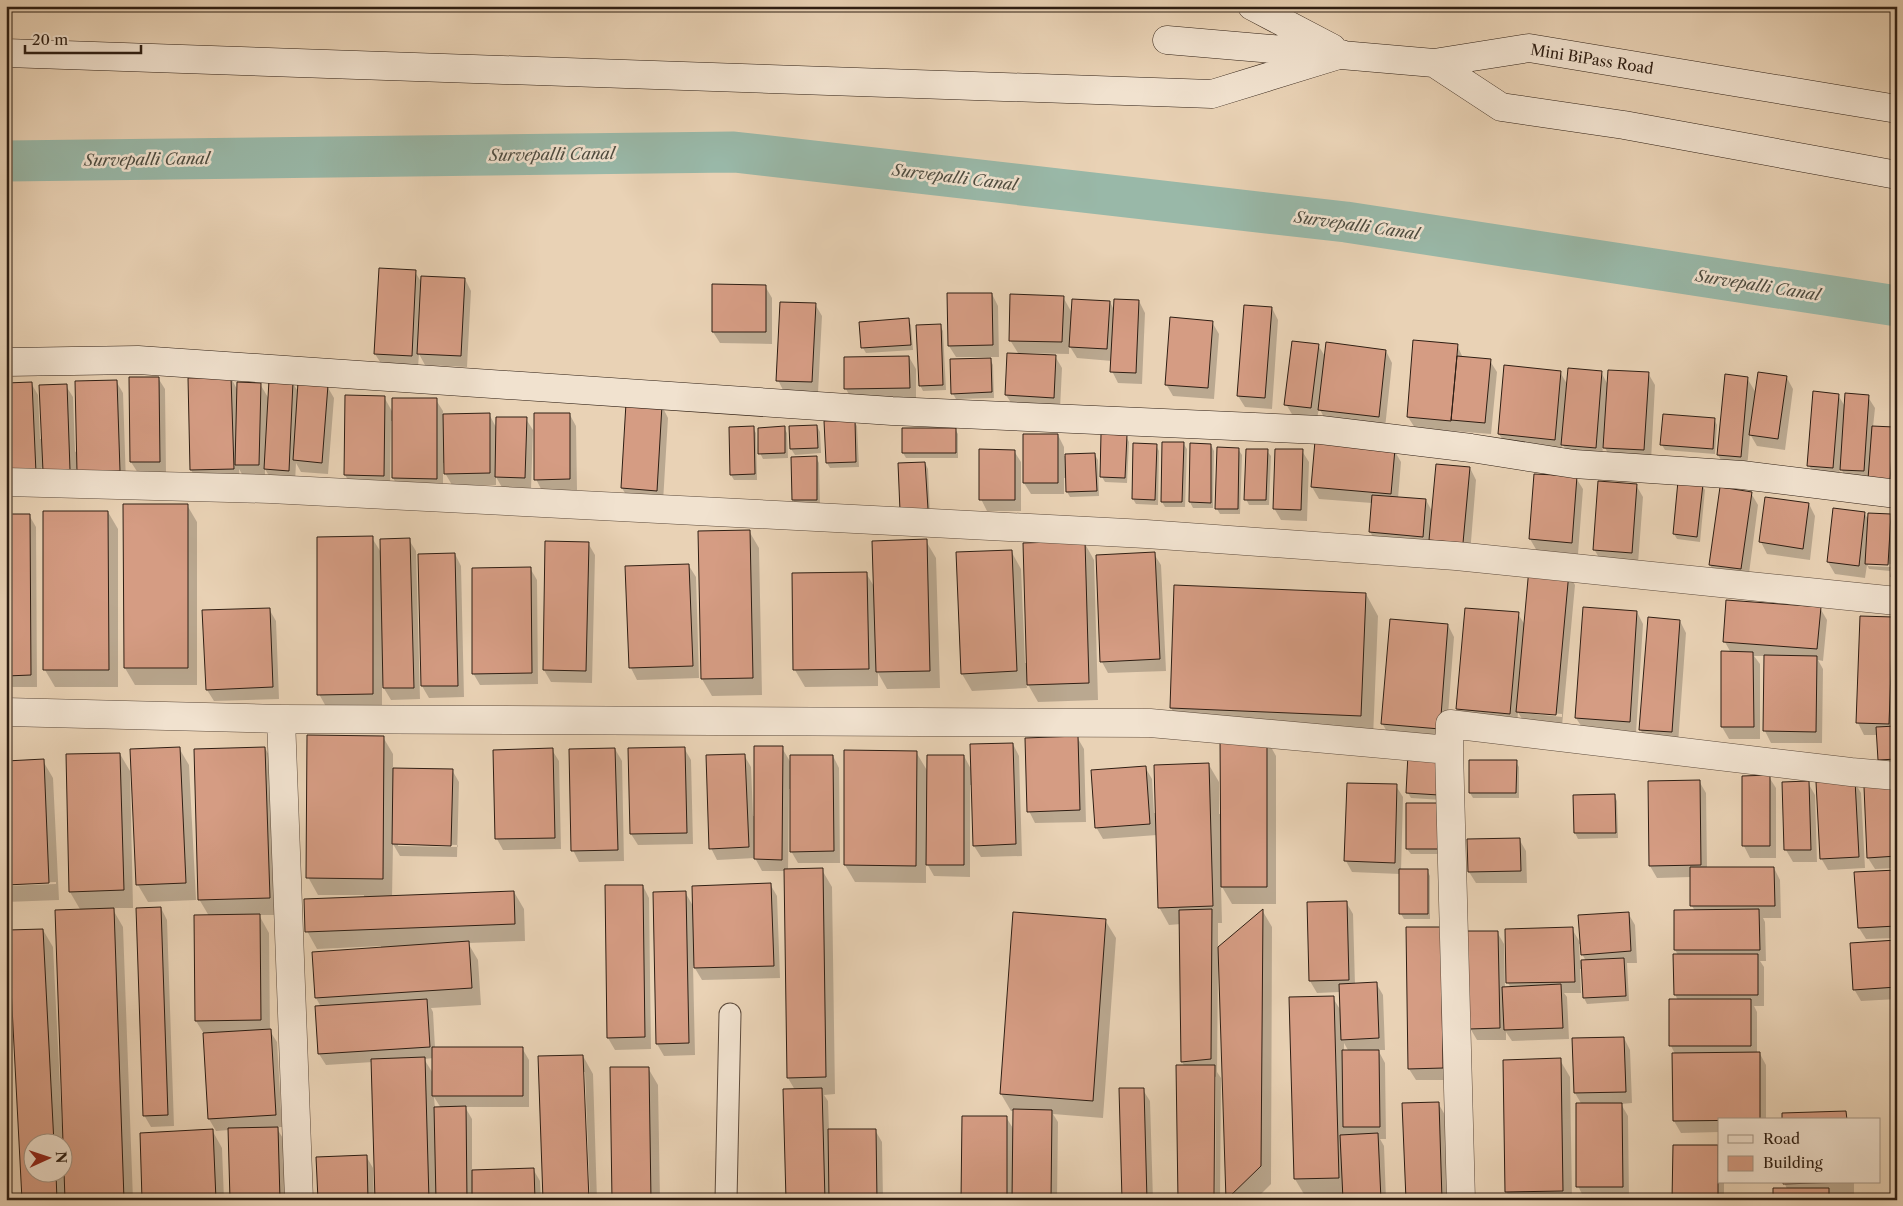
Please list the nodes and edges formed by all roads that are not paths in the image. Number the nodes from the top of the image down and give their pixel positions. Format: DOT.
graph roads {
  1 [pos="1252,6"];
  2 [pos="1167,40"];
  3 [pos="6,52"];
  4 [pos="1342,54"];
  5 [pos="1434,63"];
  6 [pos="1897,109"];
  7 [pos="1897,175"];
  8 [pos="6,362"];
  9 [pos="6,482"];
  10 [pos="1897,494"];
  11 [pos="1897,601"];
  12 [pos="6,712"];
  13 [pos="281,719"];
  14 [pos="1449,750"];
  15 [pos="1897,776"];
  16 [pos="730,1014"];
  17 [pos="299,1200"];
  18 [pos="726,1200"];
  19 [pos="1461,1200"];
  1 -- 4 [label="street"];
  2 -- 4 [label="street, Mini BiPass Road"];
  3 -- 4 [label="street"];
  4 -- 5 [label="street, Mini BiPass Road"];
  5 -- 6 [label="street, Mini BiPass Road"];
  5 -- 7 [label="street"];
  8 -- 10 [label="street"];
  9 -- 11 [label="street"];
  12 -- 13 [label="street"];
  13 -- 14 [label="street"];
  13 -- 17 [label="street"];
  14 -- 15 [label="street"];
  14 -- 19 [label="street"];
  16 -- 18 [label="lane"];
}
